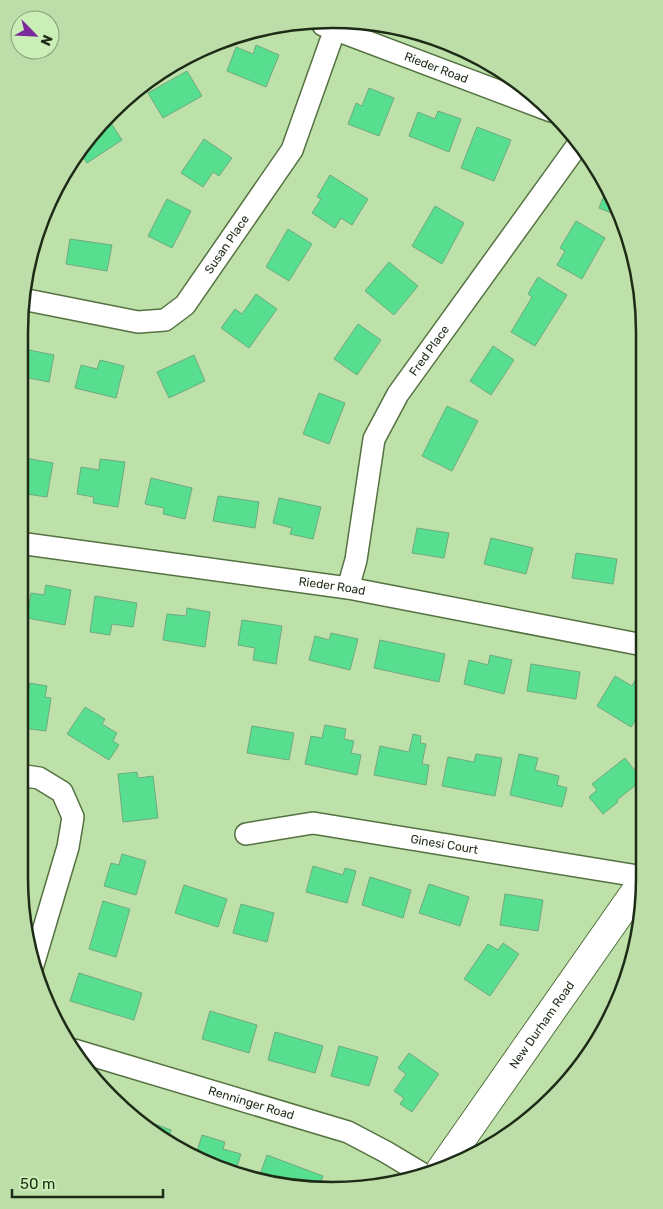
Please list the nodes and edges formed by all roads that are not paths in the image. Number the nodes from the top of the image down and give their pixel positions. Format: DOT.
graph roads {
  1 [pos="329,28"];
  2 [pos="332,28"];
  3 [pos="533,104"];
  4 [pos="574,148"];
  5 [pos="29,300"];
  6 [pos="28,544"];
  7 [pos="348,588"];
  8 [pos="636,644"];
  9 [pos="28,776"];
  10 [pos="246,834"];
  11 [pos="636,877"];
  12 [pos="635,890"];
  13 [pos="37,952"];
  14 [pos="83,1053"];
  15 [pos="449,1158"];
  16 [pos="415,1169"];
  1 -- 5 [label="street, Susan Place"];
  2 -- 3 [label="street, Rieder Road"];
  4 -- 7 [label="street, Fred Place"];
  6 -- 7 [label="street, Rieder Road"];
  7 -- 8 [label="street, Rieder Road"];
  9 -- 13 [label="street"];
  10 -- 11 [label="street, Ginesi Court"];
  12 -- 15 [label="main road, New Durham Road"];
  14 -- 16 [label="street, Renninger Road"];
}
